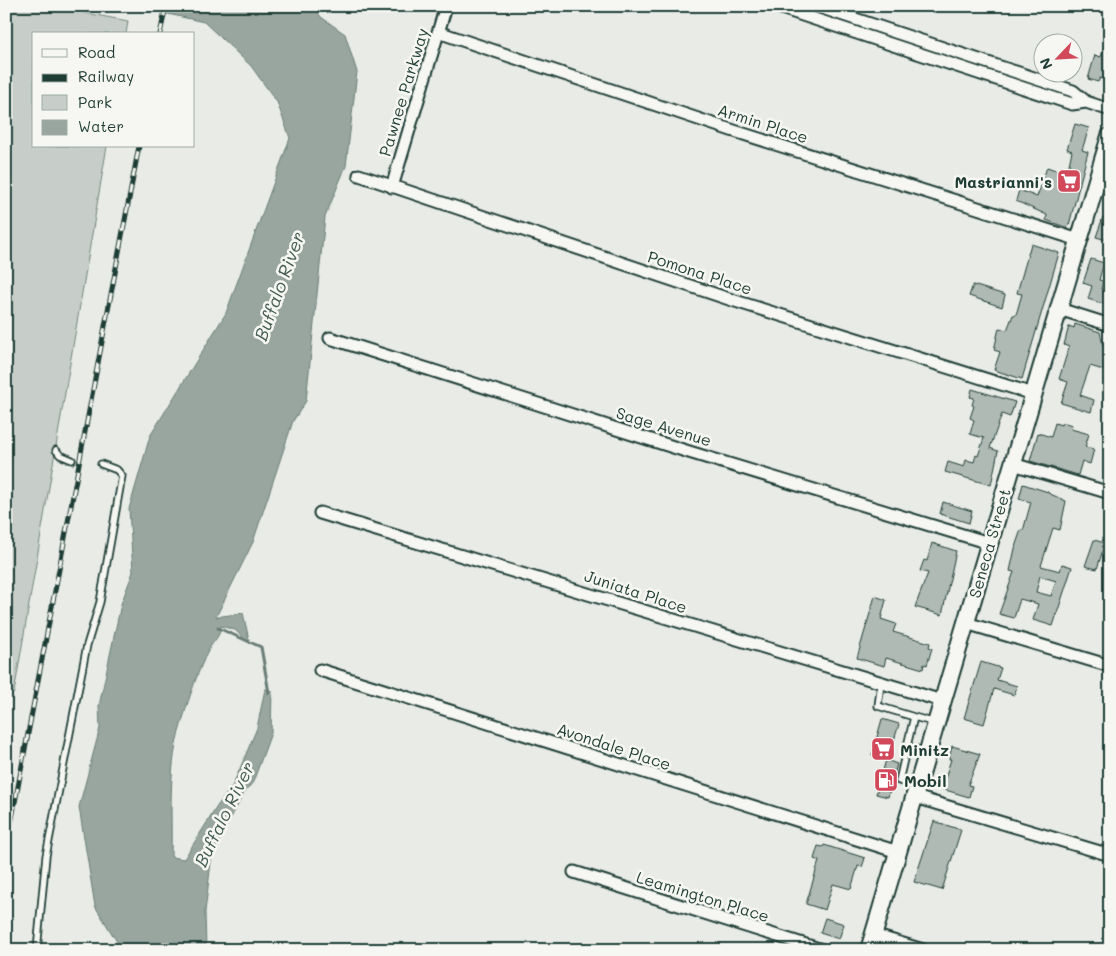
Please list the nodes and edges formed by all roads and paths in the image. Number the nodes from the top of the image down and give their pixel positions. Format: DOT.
graph roads {
  1 [pos="446,6"];
  2 [pos="775,6"];
  3 [pos="816,6"];
  4 [pos="807,11"];
  5 [pos="438,32"];
  6 [pos="943,48"];
  7 [pos="938,61"];
  8 [pos="1086,102"];
  9 [pos="1110,110"];
  10 [pos="1110,136"];
  11 [pos="1106,164"];
  12 [pos="359,175"];
  13 [pos="392,187"];
  14 [pos="1079,240"];
  15 [pos="1058,309"];
  16 [pos="1110,325"];
  17 [pos="330,338"];
  18 [pos="1033,394"];
  19 [pos="56,450"];
  20 [pos="72,460"];
  21 [pos="101,464"];
  22 [pos="1012,464"];
  23 [pos="1110,493"];
  24 [pos="320,513"];
  25 [pos="989,543"];
  26 [pos="966,623"];
  27 [pos="1110,666"];
  28 [pos="320,670"];
  29 [pos="881,683"];
  30 [pos="942,701"];
  31 [pos="914,717"];
  32 [pos="936,723"];
  33 [pos="907,746"];
  34 [pos="927,753"];
  35 [pos="916,792"];
  36 [pos="898,852"];
  37 [pos="1110,855"];
  38 [pos="574,872"];
  39 [pos="871,942"];
  40 [pos="917,949"];
  41 [pos="37,950"];
  42 [pos="822,950"];
  1 -- 5 [label="street, Pawnee Parkway"];
  2 -- 4 [label="street"];
  3 -- 6 [label="street"];
  4 -- 7 [label="street"];
  5 -- 13 [label="street, Pawnee Parkway"];
  5 -- 14 [label="street, Armin Place"];
  6 -- 7 [label="street"];
  6 -- 8 [label="street"];
  7 -- 8 [label="street"];
  8 -- 9 [label="street"];
  10 -- 11 [label="main road, Seneca Street"];
  11 -- 14 [label="main road, Seneca Street"];
  12 -- 13 [label="street, Pomona Place"];
  13 -- 18 [label="street, Pomona Place"];
  14 -- 15 [label="main road, Seneca Street"];
  15 -- 16 [label="street"];
  15 -- 18 [label="main road, Seneca Street"];
  17 -- 25 [label="street, Sage Avenue"];
  18 -- 22 [label="main road, Seneca Street"];
  19 -- 20 [label="lane"];
  21 -- 41 [label="lane"];
  22 -- 23 [label="street"];
  22 -- 25 [label="main road, Seneca Street"];
  24 -- 29 [label="street, Juniata Place"];
  25 -- 26 [label="main road, Seneca Street"];
  26 -- 27 [label="street"];
  26 -- 30 [label="main road, Seneca Street"];
  28 -- 36 [label="street, Avondale Place"];
  29 -- 30 [label="street, Juniata Place"];
  29 -- 31 [label="lane"];
  30 -- 32 [label="main road, Seneca Street"];
  31 -- 32 [label="lane"];
  31 -- 33 [label="lane"];
  32 -- 34 [label="main road, Seneca Street"];
  33 -- 34 [label="lane"];
  33 -- 35 [label="lane"];
  34 -- 35 [label="main road, Seneca Street"];
  35 -- 36 [label="main road, Seneca Street"];
  35 -- 37 [label="street"];
  36 -- 39 [label="main road, Seneca Street"];
  38 -- 42 [label="street, Leamington Place"];
  39 -- 40 [label="street"];
}
